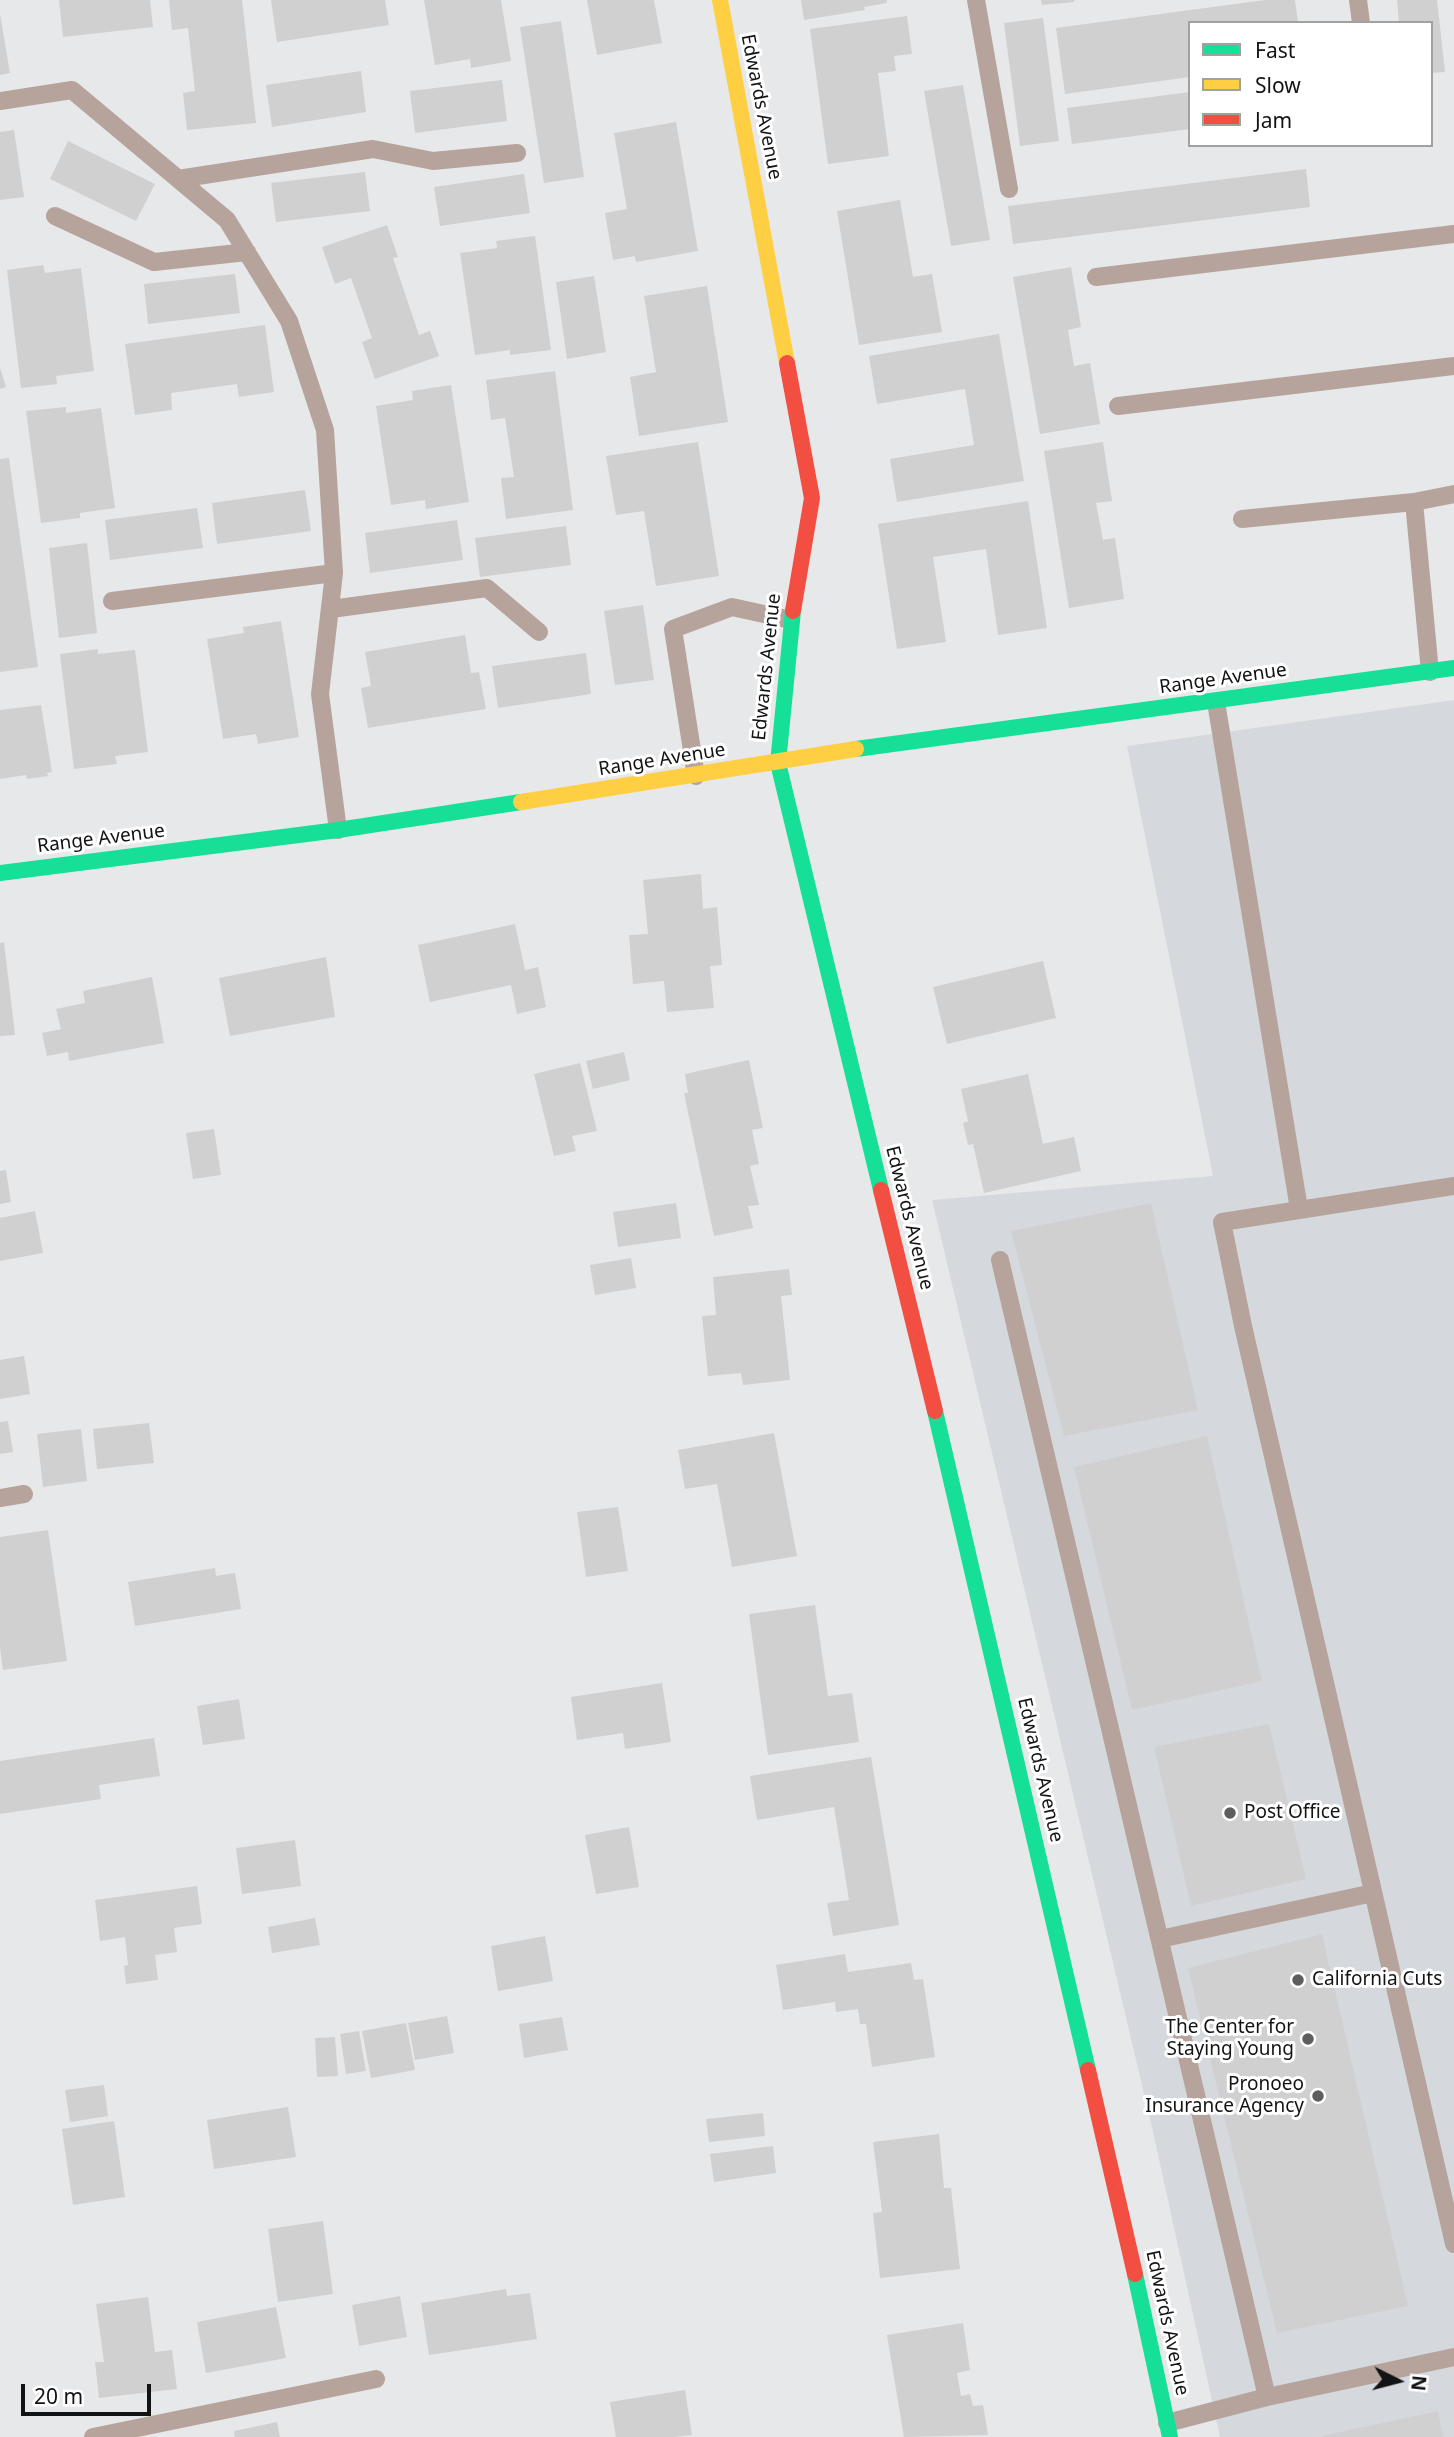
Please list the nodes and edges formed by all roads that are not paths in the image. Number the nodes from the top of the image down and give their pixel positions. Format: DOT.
graph roads {
  1 [pos="720,0"];
  2 [pos="976,0"];
  3 [pos="1358,0"];
  4 [pos="1361,21"];
  5 [pos="0,101"];
  6 [pos="517,153"];
  7 [pos="178,179"];
  8 [pos="1009,189"];
  9 [pos="55,216"];
  10 [pos="1454,234"];
  11 [pos="247,252"];
  12 [pos="1096,277"];
  13 [pos="1454,366"];
  14 [pos="1118,406"];
  15 [pos="1454,494"];
  16 [pos="1414,502"];
  17 [pos="1242,519"];
  18 [pos="334,573"];
  19 [pos="112,601"];
  20 [pos="331,609"];
  21 [pos="791,620"];
  22 [pos="539,632"];
  23 [pos="1454,668"];
  24 [pos="1430,672"];
  25 [pos="1216,702"];
  26 [pos="778,763"];
  27 [pos="696,776"];
  28 [pos="338,830"];
  29 [pos="0,873"];
  30 [pos="1454,1186"];
  31 [pos="1299,1209"];
  32 [pos="1000,1260"];
  33 [pos="24,1494"];
  34 [pos="0,1498"];
  35 [pos="1373,1892"];
  36 [pos="1160,1939"];
  37 [pos="1454,2244"];
  38 [pos="1454,2357"];
  39 [pos="376,2379"];
  40 [pos="1267,2397"];
  41 [pos="1169,2430"];
  42 [pos="93,2437"];
  1 -- 21 [label="street, Edwards Avenue"];
  2 -- 8 [label="lane"];
  3 -- 4 [label="lane"];
  5 -- 7 [label="lane"];
  6 -- 7 [label="lane"];
  7 -- 11 [label="lane"];
  9 -- 11 [label="lane"];
  10 -- 12 [label="lane"];
  11 -- 18 [label="lane"];
  13 -- 14 [label="lane"];
  15 -- 16 [label="lane"];
  16 -- 17 [label="lane"];
  16 -- 24 [label="lane"];
  18 -- 19 [label="lane"];
  18 -- 20 [label="lane"];
  20 -- 22 [label="lane"];
  20 -- 28 [label="lane"];
  21 -- 26 [label="street, Edwards Avenue"];
  21 -- 27 [label="lane"];
  23 -- 24 [label="street, Range Avenue"];
  24 -- 25 [label="street, Range Avenue"];
  25 -- 26 [label="street, Range Avenue"];
  25 -- 31 [label="lane"];
  26 -- 27 [label="street, Range Avenue"];
  26 -- 41 [label="street, Edwards Avenue"];
  27 -- 28 [label="street, Range Avenue"];
  28 -- 29 [label="street, Range Avenue"];
  30 -- 31 [label="lane"];
  31 -- 35 [label="lane"];
  32 -- 36 [label="lane"];
  33 -- 34 [label="lane"];
  35 -- 36 [label="lane"];
  35 -- 37 [label="lane"];
  36 -- 40 [label="lane"];
  38 -- 40 [label="lane"];
  39 -- 42 [label="lane"];
  40 -- 41 [label="lane"];
}
